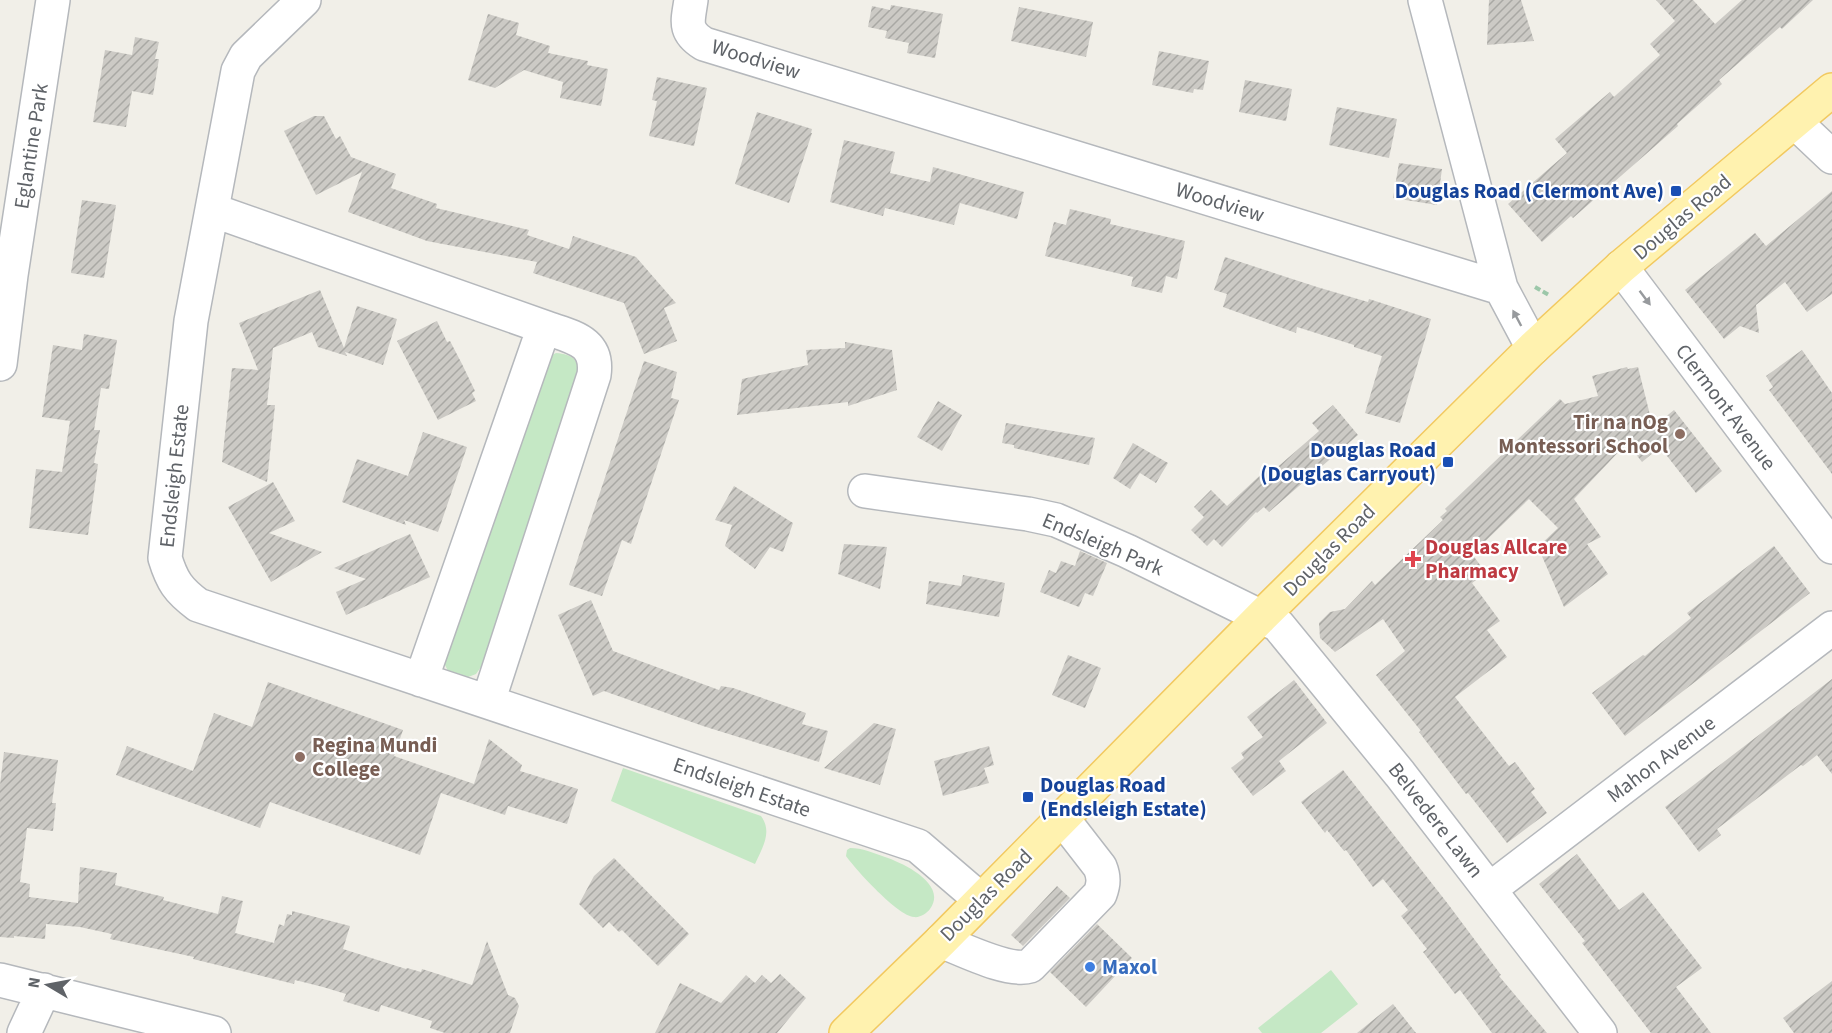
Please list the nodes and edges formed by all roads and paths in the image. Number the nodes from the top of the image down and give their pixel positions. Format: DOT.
graph roads {
  1 [pos="53,0"];
  2 [pos="304,0"];
  3 [pos="692,0"];
  4 [pos="1425,0"];
  5 [pos="1832,90"];
  6 [pos="1795,123"];
  7 [pos="1832,157"];
  8 [pos="212,210"];
  9 [pos="1621,267"];
  10 [pos="5,286"];
  11 [pos="1501,288"];
  12 [pos="544,327"];
  13 [pos="1533,348"];
  14 [pos="0,364"];
  15 [pos="865,491"];
  16 [pos="1832,547"];
  17 [pos="1262,616"];
  18 [pos="1832,628"];
  19 [pos="421,680"];
  20 [pos="488,702"];
  21 [pos="1062,818"];
  22 [pos="1490,889"];
  23 [pos="981,900"];
  24 [pos="941,941"];
  25 [pos="0,980"];
  26 [pos="44,990"];
  27 [pos="850,1032"];
  28 [pos="24,1033"];
  29 [pos="214,1033"];
  30 [pos="1600,1033"];
  1 -- 10 [label="street, Eglantine Park"];
  2 -- 8 [label="street, Endsleigh Estate"];
  3 -- 11 [label="street, Woodview"];
  4 -- 11 [label="street"];
  5 -- 6 [label="main road, Douglas Road"];
  6 -- 7 [label="street"];
  6 -- 9 [label="main road, Douglas Road"];
  8 -- 12 [label="street"];
  8 -- 19 [label="street, Endsleigh Estate"];
  9 -- 13 [label="main road, Douglas Road"];
  9 -- 16 [label="street, Clermont Avenue, one-way"];
  10 -- 14 [label="street, Eglantine Park"];
  13 -- 11 [label="street, one-way"];
  12 -- 19 [label="street"];
  12 -- 20 [label="street"];
  13 -- 17 [label="main road, Douglas Road"];
  15 -- 17 [label="street, Endsleigh Park"];
  17 -- 21 [label="main road, Douglas Road"];
  17 -- 22 [label="street, Belvedere Lawn"];
  18 -- 22 [label="street, Mahon Avenue"];
  19 -- 20 [label="street, Endsleigh Estate"];
  20 -- 23 [label="street, Endsleigh Estate"];
  21 -- 23 [label="main road, Douglas Road"];
  21 -- 24 [label="street"];
  22 -- 30 [label="street, Belvedere Lawn"];
  23 -- 24 [label="main road, Douglas Road"];
  24 -- 27 [label="main road, Douglas Road"];
  25 -- 26 [label="street"];
  26 -- 28 [label="street"];
  26 -- 29 [label="street"];
}
